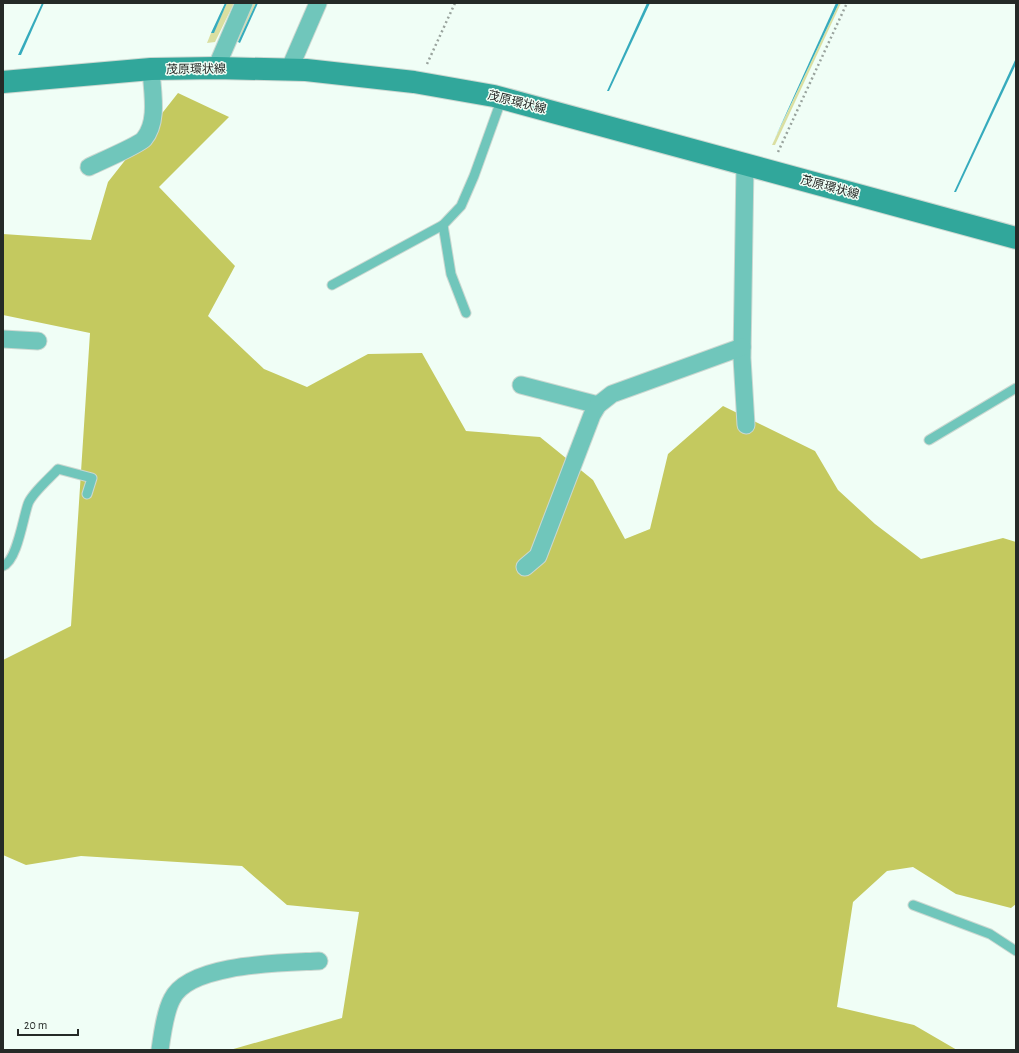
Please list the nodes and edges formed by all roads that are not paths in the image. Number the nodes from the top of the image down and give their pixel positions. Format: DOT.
graph roads {
  1 [pos="244,3"];
  2 [pos="318,3"];
  3 [pos="216,68"];
  4 [pos="151,69"];
  5 [pos="289,70"];
  6 [pos="3,82"];
  7 [pos="502,98"];
  8 [pos="745,164"];
  9 [pos="89,167"];
  10 [pos="444,226"];
  11 [pos="1016,238"];
  12 [pos="332,285"];
  13 [pos="466,313"];
  14 [pos="3,339"];
  15 [pos="38,340"];
  16 [pos="742,347"];
  17 [pos="521,385"];
  18 [pos="1016,388"];
  19 [pos="598,406"];
  20 [pos="746,426"];
  21 [pos="929,440"];
  22 [pos="87,494"];
  23 [pos="3,566"];
  24 [pos="525,567"];
  25 [pos="913,905"];
  26 [pos="1016,951"];
  27 [pos="319,961"];
  28 [pos="160,1050"];
  1 -- 3 [label="street"];
  2 -- 5 [label="street"];
  3 -- 4 [label="main road, 茂原環状線"];
  3 -- 5 [label="main road, 茂原環状線"];
  4 -- 6 [label="main road, 茂原環状線"];
  4 -- 9 [label="street"];
  5 -- 7 [label="main road, 茂原環状線"];
  7 -- 8 [label="main road, 茂原環状線"];
  7 -- 10 [label="lane"];
  8 -- 11 [label="main road, 茂原環状線"];
  8 -- 16 [label="street"];
  10 -- 12 [label="lane"];
  10 -- 13 [label="lane"];
  14 -- 15 [label="street"];
  16 -- 19 [label="street"];
  16 -- 20 [label="street"];
  17 -- 19 [label="street"];
  18 -- 21 [label="lane"];
  19 -- 24 [label="street"];
  22 -- 23 [label="lane"];
  25 -- 26 [label="lane"];
  27 -- 28 [label="street"];
}
